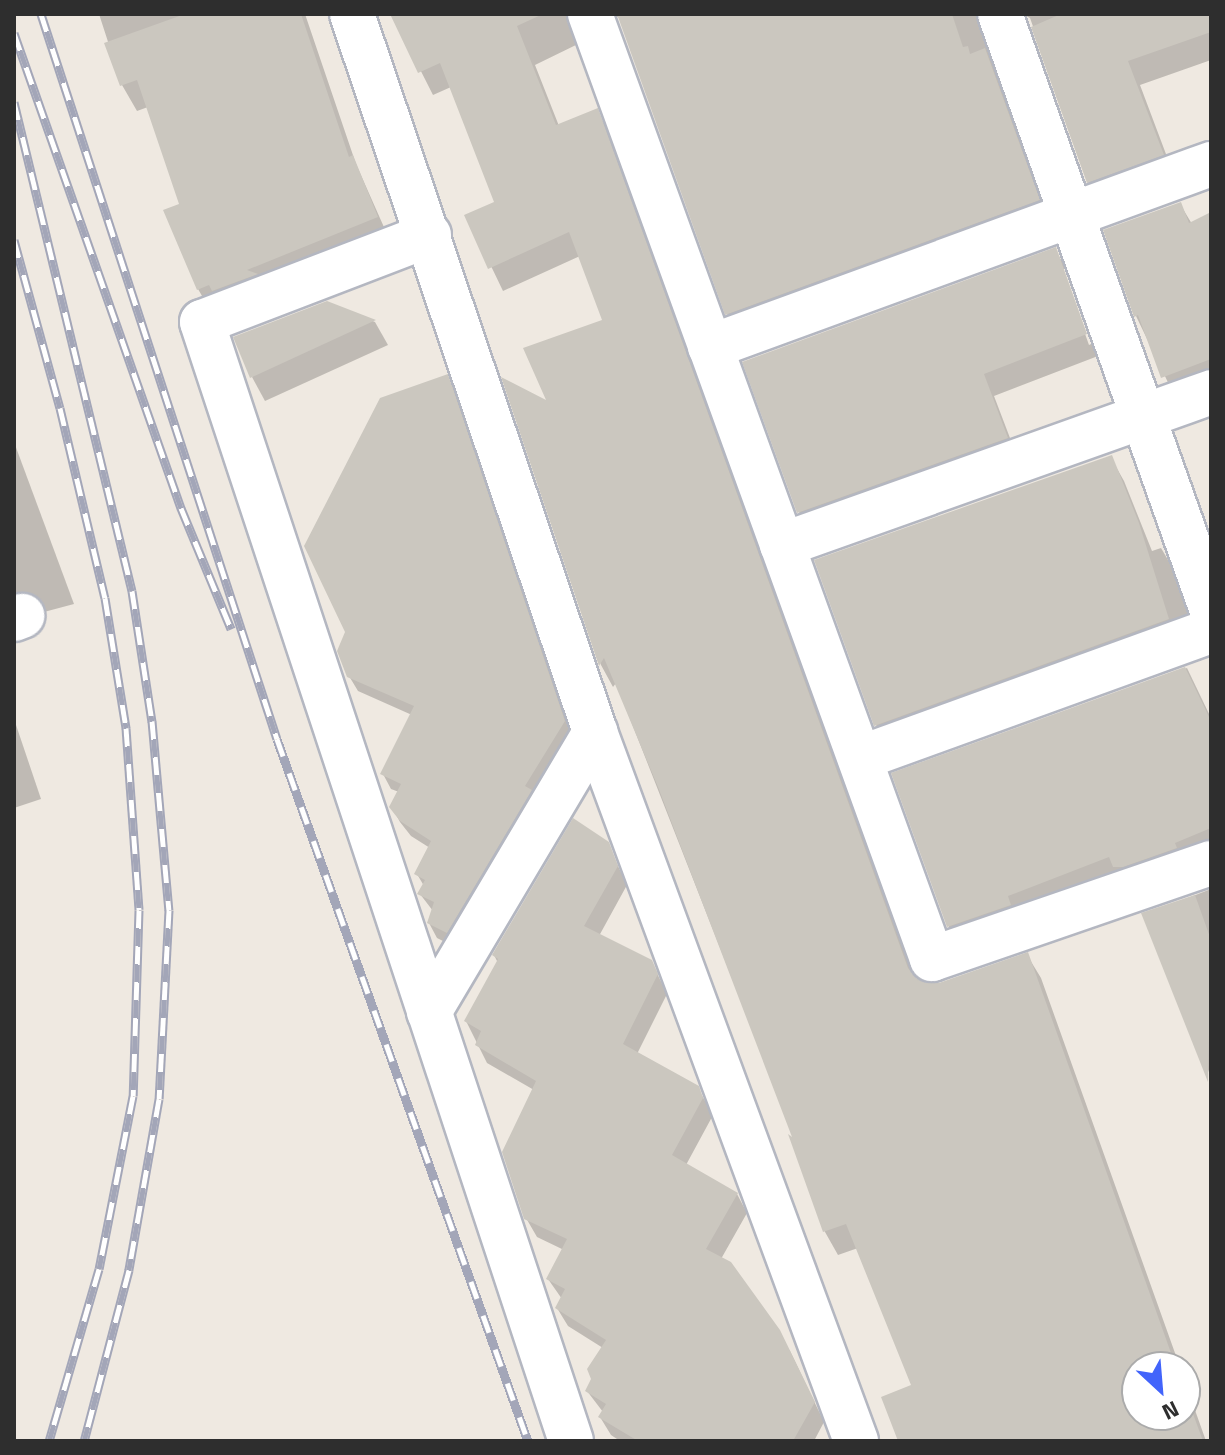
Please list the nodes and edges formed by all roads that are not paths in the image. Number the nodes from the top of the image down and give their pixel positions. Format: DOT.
graph roads {
  1 [pos="352,14"];
  2 [pos="590,14"];
  3 [pos="1000,14"];
  4 [pos="1211,164"];
  5 [pos="1071,215"];
  6 [pos="429,235"];
  7 [pos="710,347"];
  8 [pos="1211,392"];
  9 [pos="1142,416"];
  10 [pos="782,545"];
  11 [pos="1211,608"];
  12 [pos="1211,631"];
  13 [pos="595,732"];
  14 [pos="860,758"];
  15 [pos="1211,863"];
  16 [pos="429,1012"];
  17 [pos="571,1441"];
  18 [pos="856,1441"];
  1 -- 6 [label="street"];
  2 -- 7 [label="street"];
  3 -- 5 [label="street"];
  4 -- 5 [label="street"];
  5 -- 7 [label="street"];
  5 -- 9 [label="street"];
  6 -- 13 [label="street"];
  6 -- 16 [label="street"];
  7 -- 10 [label="street"];
  8 -- 9 [label="street"];
  9 -- 10 [label="street"];
  9 -- 11 [label="street"];
  10 -- 14 [label="street"];
  12 -- 14 [label="street"];
  13 -- 16 [label="street"];
  13 -- 18 [label="street"];
  14 -- 15 [label="street"];
  16 -- 17 [label="street"];
}
